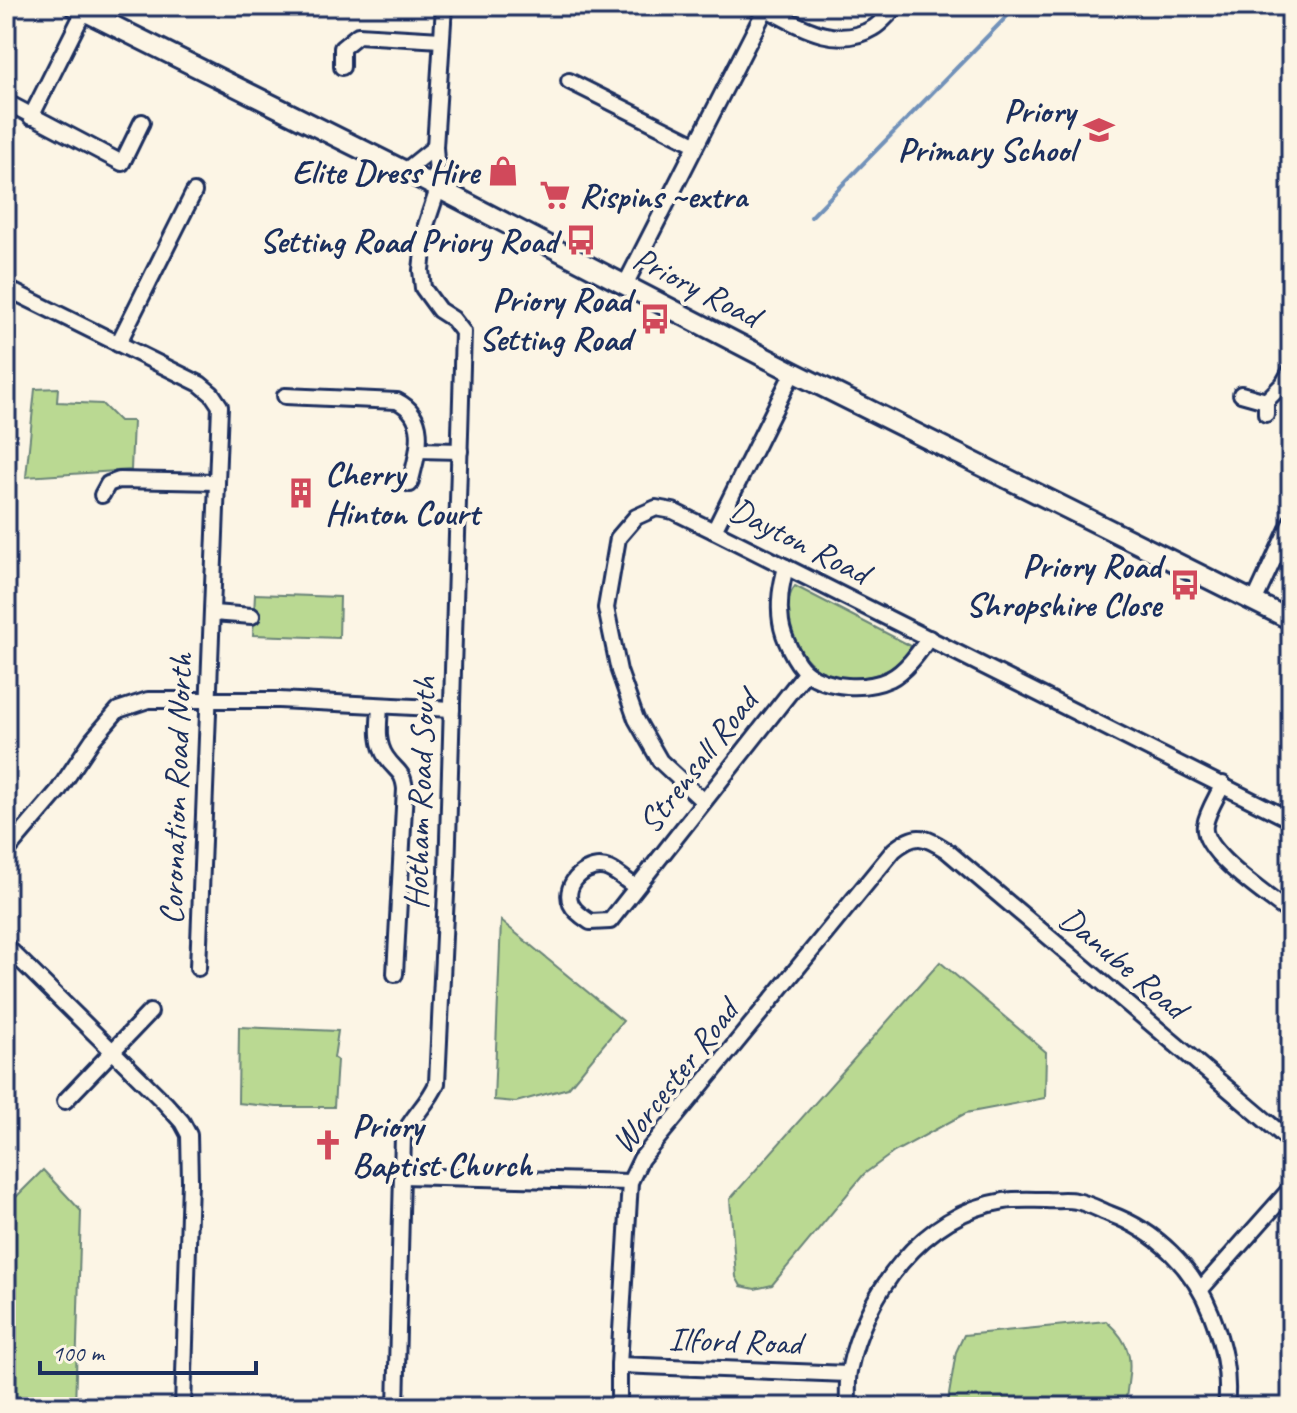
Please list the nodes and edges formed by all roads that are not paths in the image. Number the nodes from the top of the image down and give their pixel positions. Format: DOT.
graph roads {
  1 [pos="444,6"];
  2 [pos="897,6"];
  3 [pos="763,7"];
  4 [pos="79,8"];
  5 [pos="108,14"];
  6 [pos="441,40"];
  7 [pos="342,67"];
  8 [pos="569,81"];
  9 [pos="6,102"];
  10 [pos="31,117"];
  11 [pos="142,122"];
  12 [pos="695,144"];
  13 [pos="435,147"];
  14 [pos="405,171"];
  15 [pos="438,189"];
  16 [pos="194,192"];
  17 [pos="625,285"];
  18 [pos="6,288"];
  19 [pos="118,344"];
  20 [pos="1291,370"];
  21 [pos="793,372"];
  22 [pos="1241,394"];
  23 [pos="285,396"];
  24 [pos="418,450"];
  25 [pos="460,451"];
  26 [pos="217,482"];
  27 [pos="410,484"];
  28 [pos="102,495"];
  29 [pos="1291,522"];
  30 [pos="714,531"];
  31 [pos="786,567"];
  32 [pos="1254,602"];
  33 [pos="213,613"];
  34 [pos="252,616"];
  35 [pos="1291,620"];
  36 [pos="929,638"];
  37 [pos="806,672"];
  38 [pos="208,700"];
  39 [pos="380,707"];
  40 [pos="452,709"];
  41 [pos="1223,784"];
  42 [pos="703,801"];
  43 [pos="1291,820"];
  44 [pos="913,838"];
  45 [pos="6,852"];
  46 [pos="635,887"];
  47 [pos="1291,914"];
  48 [pos="6,946"];
  49 [pos="198,968"];
  50 [pos="395,974"];
  51 [pos="150,1012"];
  52 [pos="113,1052"];
  53 [pos="65,1101"];
  54 [pos="1291,1142"];
  55 [pos="402,1176"];
  56 [pos="630,1182"];
  57 [pos="1291,1188"];
  58 [pos="1201,1289"];
  59 [pos="619,1365"];
  60 [pos="848,1374"];
  61 [pos="183,1407"];
  62 [pos="396,1407"];
  63 [pos="619,1407"];
  64 [pos="848,1407"];
  65 [pos="1226,1407"];
  1 -- 6 [label="street"];
  2 -- 3 [label="street"];
  3 -- 12 [label="street"];
  4 -- 5 [label="street, Priory Road"];
  4 -- 10 [label="street"];
  5 -- 14 [label="street, Priory Road"];
  6 -- 7 [label="street"];
  6 -- 13 [label="street"];
  8 -- 12 [label="street"];
  9 -- 10 [label="street"];
  10 -- 11 [label="street"];
  12 -- 17 [label="street"];
  13 -- 14 [label="street"];
  13 -- 15 [label="street"];
  14 -- 15 [label="street, Priory Road"];
  15 -- 17 [label="street, Priory Road"];
  15 -- 25 [label="street, Hotham Road South"];
  16 -- 19 [label="street"];
  17 -- 21 [label="street, Priory Road"];
  18 -- 19 [label="street, Coronation Road North"];
  19 -- 26 [label="street, Coronation Road North"];
  20 -- 22 [label="street"];
  21 -- 30 [label="street"];
  21 -- 32 [label="street, Priory Road"];
  23 -- 24 [label="street"];
  24 -- 25 [label="street"];
  24 -- 27 [label="street"];
  25 -- 40 [label="street, Hotham Road South"];
  26 -- 28 [label="street"];
  26 -- 33 [label="street, Coronation Road North"];
  29 -- 32 [label="street"];
  30 -- 31 [label="street, Dayton Road"];
  30 -- 42 [label="street, Dayton Road"];
  31 -- 36 [label="street, Dayton Road"];
  31 -- 37 [label="street"];
  32 -- 35 [label="street, Priory Road"];
  33 -- 34 [label="street, Coronation Road North"];
  33 -- 38 [label="street, Coronation Road North"];
  36 -- 37 [label="street"];
  36 -- 41 [label="street, Dayton Road"];
  37 -- 42 [label="street, Strensall Road"];
  38 -- 39 [label="street"];
  38 -- 45 [label="street"];
  38 -- 49 [label="street, Coronation Road North"];
  39 -- 40 [label="street"];
  39 -- 50 [label="street"];
  40 -- 55 [label="street, Hotham Road South"];
  41 -- 43 [label="street, Dayton Road"];
  41 -- 47 [label="street"];
  42 -- 46 [label="street, Strensall Road"];
  44 -- 54 [label="street, Danube Road"];
  44 -- 56 [label="street, Worcester Road"];
  46 -- 46 [label="street, Strensall Road"];
  48 -- 52 [label="street"];
  51 -- 52 [label="street"];
  52 -- 53 [label="street"];
  52 -- 61 [label="street"];
  55 -- 56 [label="street"];
  55 -- 62 [label="street, Hotham Road South"];
  56 -- 59 [label="street, Worcester Road"];
  57 -- 58 [label="street"];
  58 -- 60 [label="street"];
  58 -- 65 [label="street"];
  59 -- 60 [label="street, Ilford Road"];
  59 -- 63 [label="street, Worcester Road"];
  60 -- 64 [label="street"];
}
